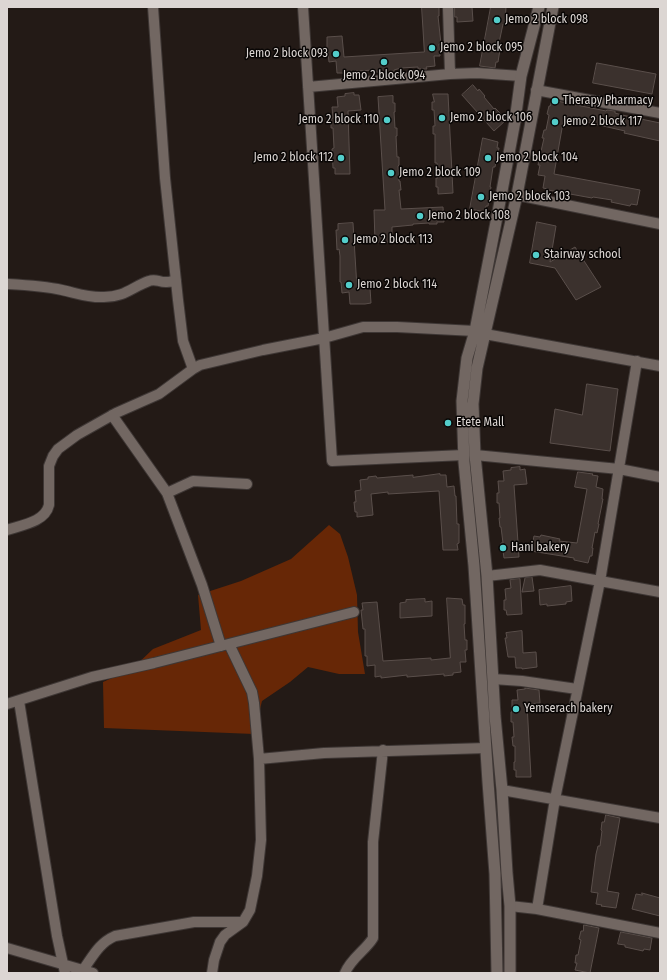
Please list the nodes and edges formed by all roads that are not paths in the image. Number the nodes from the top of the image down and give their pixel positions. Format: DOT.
graph roads {
  1 [pos="153,7"];
  2 [pos="303,7"];
  3 [pos="448,7"];
  4 [pos="538,10"];
  5 [pos="552,12"];
  6 [pos="450,74"];
  7 [pos="521,76"];
  8 [pos="308,87"];
  9 [pos="536,90"];
  10 [pos="660,113"];
  11 [pos="516,195"];
  12 [pos="660,224"];
  13 [pos="176,280"];
  14 [pos="7,284"];
  15 [pos="480,333"];
  16 [pos="324,338"];
  17 [pos="637,361"];
  18 [pos="660,366"];
  19 [pos="192,369"];
  20 [pos="112,415"];
  21 [pos="464,454"];
  22 [pos="475,455"];
  23 [pos="619,469"];
  24 [pos="660,478"];
  25 [pos="247,484"];
  26 [pos="168,493"];
  27 [pos="7,530"];
  28 [pos="487,576"];
  29 [pos="600,581"];
  30 [pos="660,592"];
  31 [pos="354,612"];
  32 [pos="225,645"];
  33 [pos="493,680"];
  34 [pos="578,689"];
  35 [pos="19,701"];
  36 [pos="7,704"];
  37 [pos="483,715"];
  38 [pos="495,716"];
  39 [pos="486,748"];
  40 [pos="383,750"];
  41 [pos="259,759"];
  42 [pos="502,790"];
  43 [pos="555,799"];
  44 [pos="660,818"];
  45 [pos="510,906"];
  46 [pos="537,909"];
  47 [pos="243,922"];
  48 [pos="660,933"];
  49 [pos="7,948"];
  50 [pos="64,969"];
  51 [pos="88,971"];
  52 [pos="212,973"];
  53 [pos="345,973"];
  54 [pos="497,973"];
  55 [pos="510,973"];
  1 -- 13 [label="street"];
  2 -- 8 [label="street"];
  3 -- 6 [label="street"];
  4 -- 5 [label="street"];
  4 -- 7 [label="street"];
  5 -- 9 [label="street"];
  6 -- 7 [label="street"];
  6 -- 8 [label="street"];
  7 -- 15 [label="street"];
  8 -- 16 [label="street"];
  9 -- 10 [label="street"];
  9 -- 11 [label="street"];
  11 -- 12 [label="street"];
  11 -- 15 [label="street"];
  13 -- 14 [label="street"];
  13 -- 19 [label="street"];
  15 -- 16 [label="street"];
  15 -- 17 [label="street"];
  15 -- 21 [label="street"];
  15 -- 22 [label="street"];
  16 -- 19 [label="street"];
  16 -- 21 [label="street"];
  17 -- 18 [label="street"];
  17 -- 23 [label="street"];
  19 -- 20 [label="street"];
  20 -- 26 [label="street"];
  20 -- 27 [label="street"];
  21 -- 37 [label="street"];
  22 -- 23 [label="street"];
  22 -- 28 [label="street"];
  23 -- 24 [label="street"];
  23 -- 29 [label="street"];
  25 -- 26 [label="street"];
  26 -- 32 [label="street"];
  28 -- 29 [label="street"];
  28 -- 33 [label="street"];
  29 -- 30 [label="street"];
  29 -- 34 [label="street"];
  31 -- 32 [label="street"];
  32 -- 35 [label="street"];
  32 -- 41 [label="street"];
  33 -- 34 [label="street"];
  33 -- 38 [label="street"];
  34 -- 43 [label="street"];
  35 -- 36 [label="street"];
  35 -- 50 [label="street"];
  37 -- 38 [label="street"];
  37 -- 39 [label="street"];
  38 -- 42 [label="street"];
  39 -- 40 [label="street"];
  39 -- 54 [label="street"];
  40 -- 41 [label="street"];
  40 -- 53 [label="street"];
  41 -- 47 [label="street"];
  42 -- 43 [label="street"];
  42 -- 45 [label="street"];
  43 -- 44 [label="street"];
  43 -- 46 [label="street"];
  45 -- 46 [label="street"];
  45 -- 55 [label="street"];
  46 -- 48 [label="street"];
  47 -- 51 [label="street"];
  47 -- 52 [label="street"];
  49 -- 50 [label="street"];
  50 -- 51 [label="street"];
}
